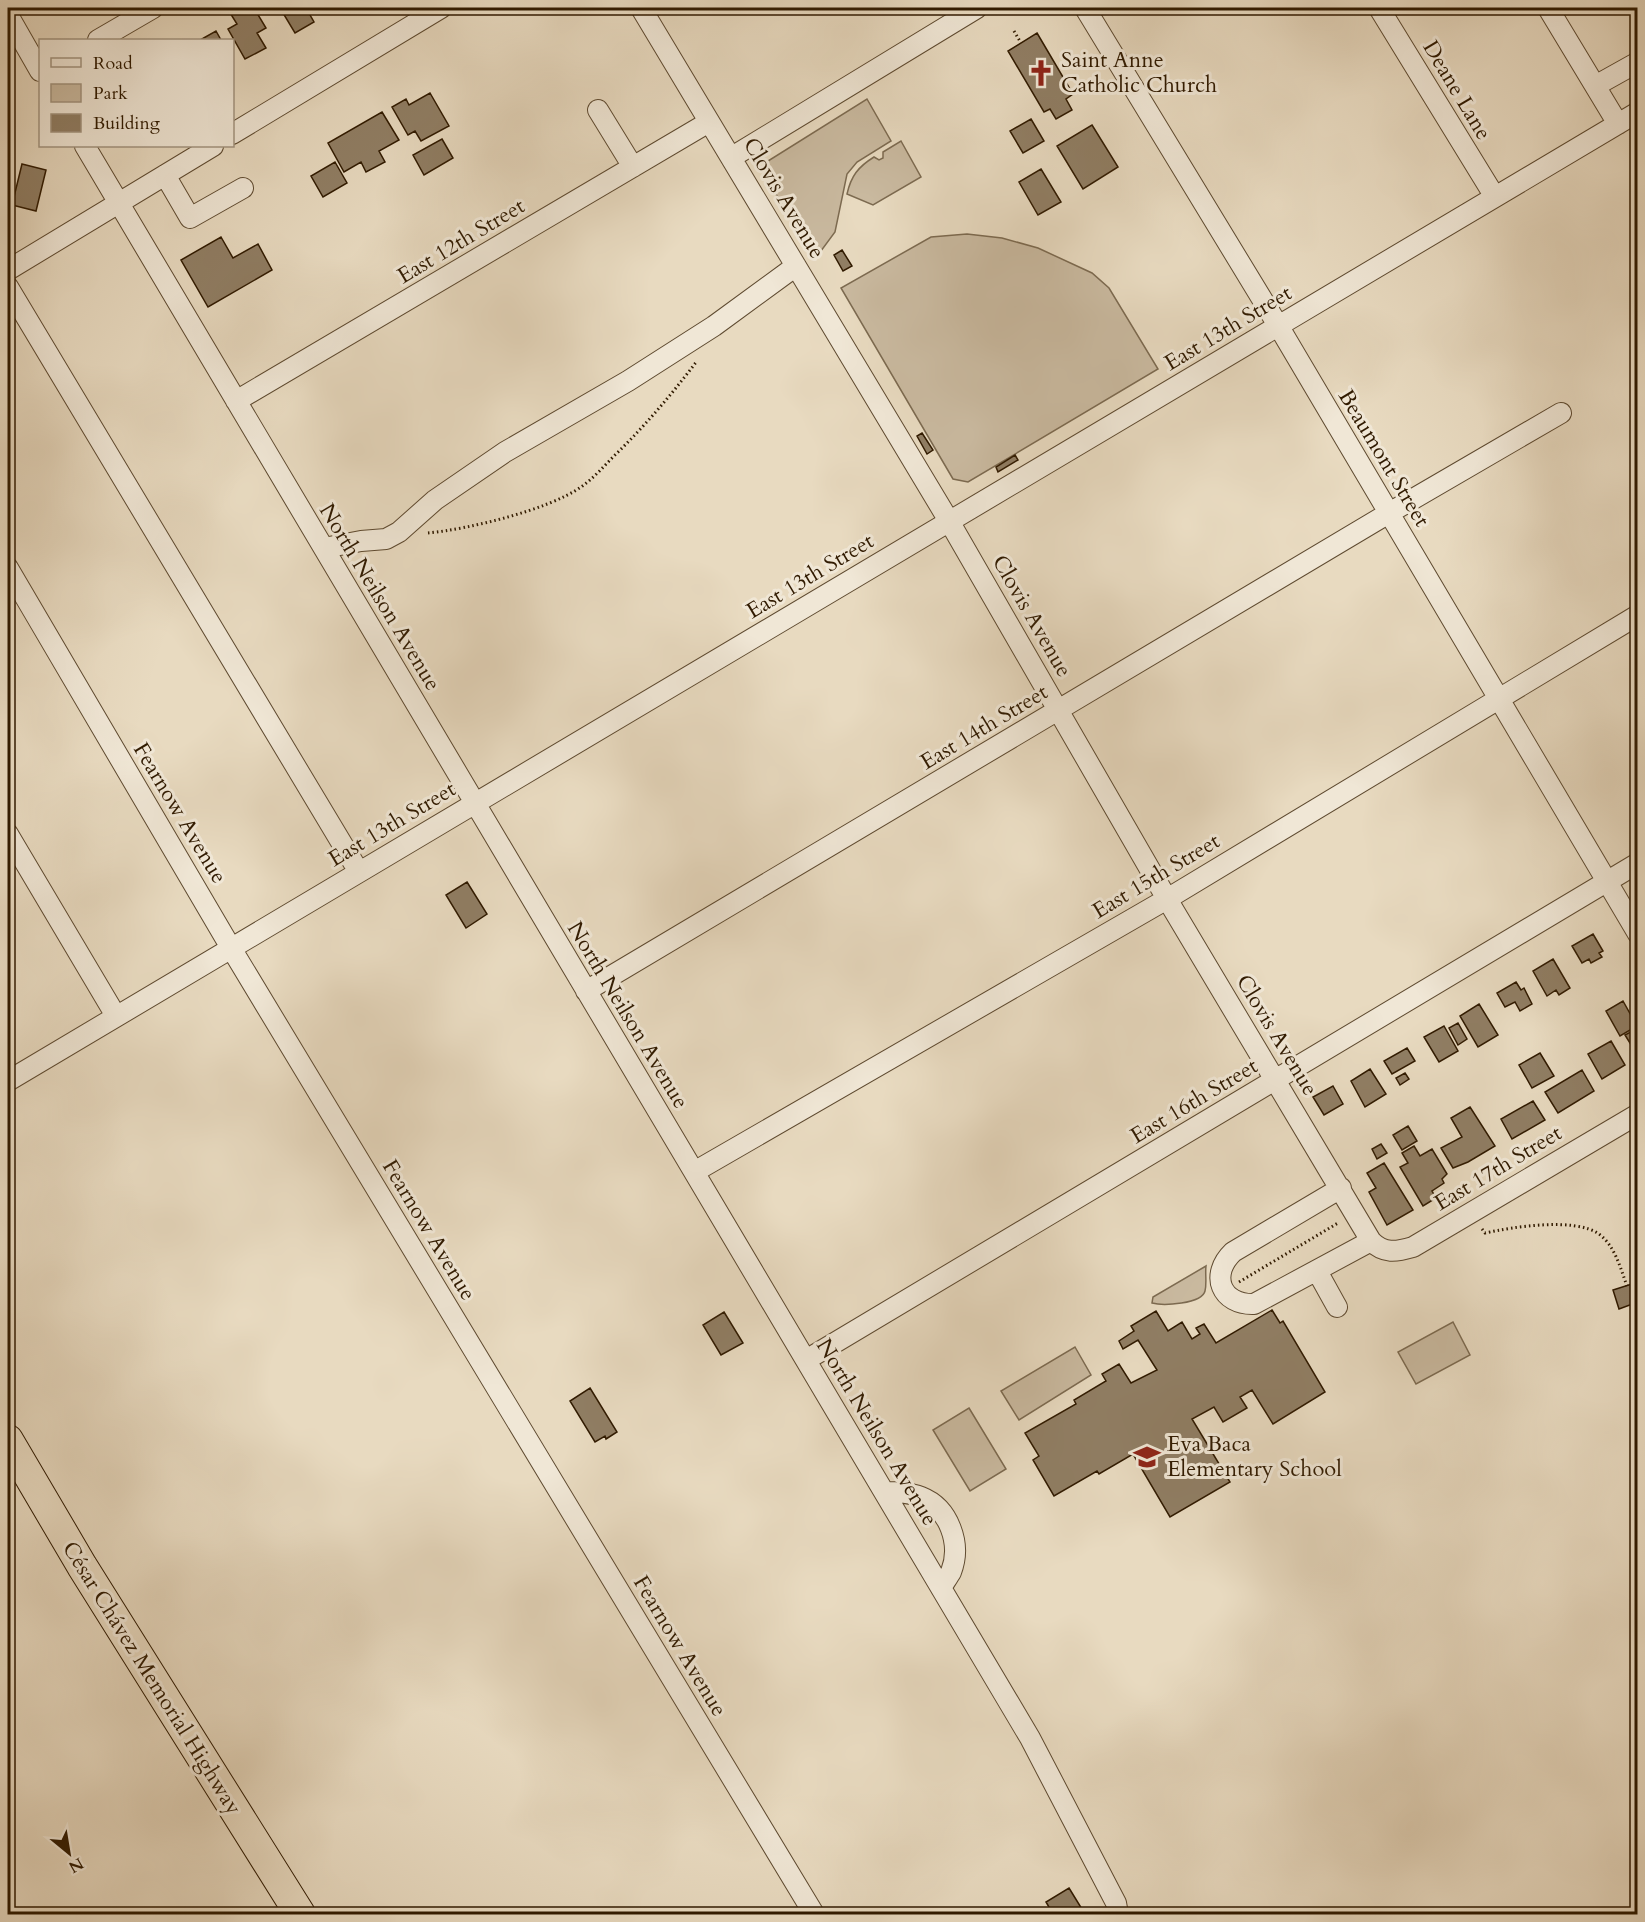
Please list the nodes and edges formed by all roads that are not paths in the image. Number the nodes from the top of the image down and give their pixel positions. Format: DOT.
graph roads {
  1 [pos="153,8"];
  2 [pos="441,8"];
  3 [pos="640,8"];
  4 [pos="977,8"];
  5 [pos="1086,8"];
  6 [pos="1378,8"];
  7 [pos="1548,8"];
  8 [pos="8,15"];
  9 [pos="100,39"];
  10 [pos="1638,62"];
  11 [pos="39,69"];
  12 [pos="1595,86"];
  13 [pos="598,110"];
  14 [pos="1638,112"];
  15 [pos="709,122"];
  16 [pos="1618,124"];
  17 [pos="234,133"];
  18 [pos="86,147"];
  19 [pos="211,147"];
  20 [pos="732,157"];
  21 [pos="633,167"];
  22 [pos="165,175"];
  23 [pos="243,188"];
  24 [pos="1495,197"];
  25 [pos="119,203"];
  26 [pos="796,266"];
  27 [pos="8,270"];
  28 [pos="8,287"];
  29 [pos="1278,327"];
  30 [pos="236,401"];
  31 [pos="1561,413"];
  32 [pos="1389,513"];
  33 [pos="949,521"];
  34 [pos="324,548"];
  35 [pos="8,568"];
  36 [pos="1638,615"];
  37 [pos="1498,699"];
  38 [pos="1059,711"];
  39 [pos="475,803"];
  40 [pos="8,834"];
  41 [pos="1638,863"];
  42 [pos="359,872"];
  43 [pos="1606,882"];
  44 [pos="1167,898"];
  45 [pos="1638,934"];
  46 [pos="231,948"];
  47 [pos="586,991"];
  48 [pos="117,1016"];
  49 [pos="1276,1080"];
  50 [pos="8,1081"];
  51 [pos="1638,1114"];
  52 [pos="694,1172"];
  53 [pos="1341,1188"];
  54 [pos="1376,1245"];
  55 [pos="1317,1271"];
  56 [pos="1337,1307"];
  57 [pos="806,1360"];
  58 [pos="8,1440"];
  59 [pos="884,1492"];
  60 [pos="941,1588"];
  61 [pos="300,1914"];
  62 [pos="814,1914"];
  63 [pos="1118,1914"];
  1 -- 9 [label="street"];
  2 -- 17 [label="street"];
  3 -- 15 [label="street, Clovis Avenue"];
  4 -- 20 [label="street"];
  5 -- 29 [label="street, Beaumont Street"];
  6 -- 24 [label="street, Deane Lane"];
  7 -- 12 [label="street"];
  8 -- 11 [label="street"];
  10 -- 12 [label="street"];
  12 -- 16 [label="street"];
  13 -- 21 [label="street"];
  14 -- 16 [label="street, East 13th Street"];
  15 -- 20 [label="street, Clovis Avenue"];
  15 -- 21 [label="street, East 12th Street"];
  16 -- 24 [label="street, East 13th Street"];
  18 -- 25 [label="street, North Neilson Avenue"];
  19 -- 22 [label="street"];
  20 -- 26 [label="street, Clovis Avenue"];
  21 -- 30 [label="street, East 12th Street"];
  22 -- 23 [label="street"];
  22 -- 25 [label="street"];
  24 -- 29 [label="street, East 13th Street"];
  25 -- 27 [label="street"];
  25 -- 30 [label="street, North Neilson Avenue"];
  26 -- 33 [label="street, Clovis Avenue"];
  26 -- 34 [label="street"];
  28 -- 42 [label="street"];
  29 -- 32 [label="street, Beaumont Street"];
  29 -- 33 [label="street, East 13th Street"];
  30 -- 34 [label="street, North Neilson Avenue"];
  31 -- 32 [label="street, East 14th Street"];
  32 -- 37 [label="street, Beaumont Street"];
  32 -- 38 [label="street, East 14th Street"];
  33 -- 38 [label="street, Clovis Avenue"];
  33 -- 39 [label="street, East 13th Street"];
  34 -- 39 [label="street, North Neilson Avenue"];
  35 -- 46 [label="street, Fearnow Avenue"];
  36 -- 37 [label="street, East 15th Street"];
  37 -- 43 [label="street, Beaumont Street"];
  37 -- 44 [label="street, East 15th Street"];
  38 -- 44 [label="street, Clovis Avenue"];
  38 -- 47 [label="street, East 14th Street"];
  39 -- 42 [label="street, East 13th Street"];
  39 -- 47 [label="street, North Neilson Avenue"];
  40 -- 48 [label="street"];
  41 -- 43 [label="street, East 16th Street"];
  42 -- 46 [label="street, East 13th Street"];
  43 -- 45 [label="street, Beaumont Street"];
  43 -- 49 [label="street, East 16th Street"];
  44 -- 49 [label="street, Clovis Avenue"];
  44 -- 52 [label="street, East 15th Street"];
  46 -- 48 [label="street, East 13th Street"];
  46 -- 62 [label="street, Fearnow Avenue"];
  47 -- 52 [label="street, North Neilson Avenue"];
  48 -- 50 [label="street, East 13th Street"];
  49 -- 53 [label="street, Clovis Avenue"];
  49 -- 57 [label="street, East 16th Street"];
  51 -- 54 [label="street, East 17th Street"];
  52 -- 57 [label="street, North Neilson Avenue"];
  53 -- 54 [label="street, Clovis Avenue"];
  53 -- 55 [label="street"];
  54 -- 55 [label="street"];
  55 -- 56 [label="street"];
  57 -- 59 [label="street, North Neilson Avenue"];
  58 -- 61 [label="highway, César Chávez Memorial Highway"];
  59 -- 60 [label="street, North Neilson Avenue"];
  59 -- 60 [label="street"];
  60 -- 63 [label="street, North Neilson Avenue"];
}
